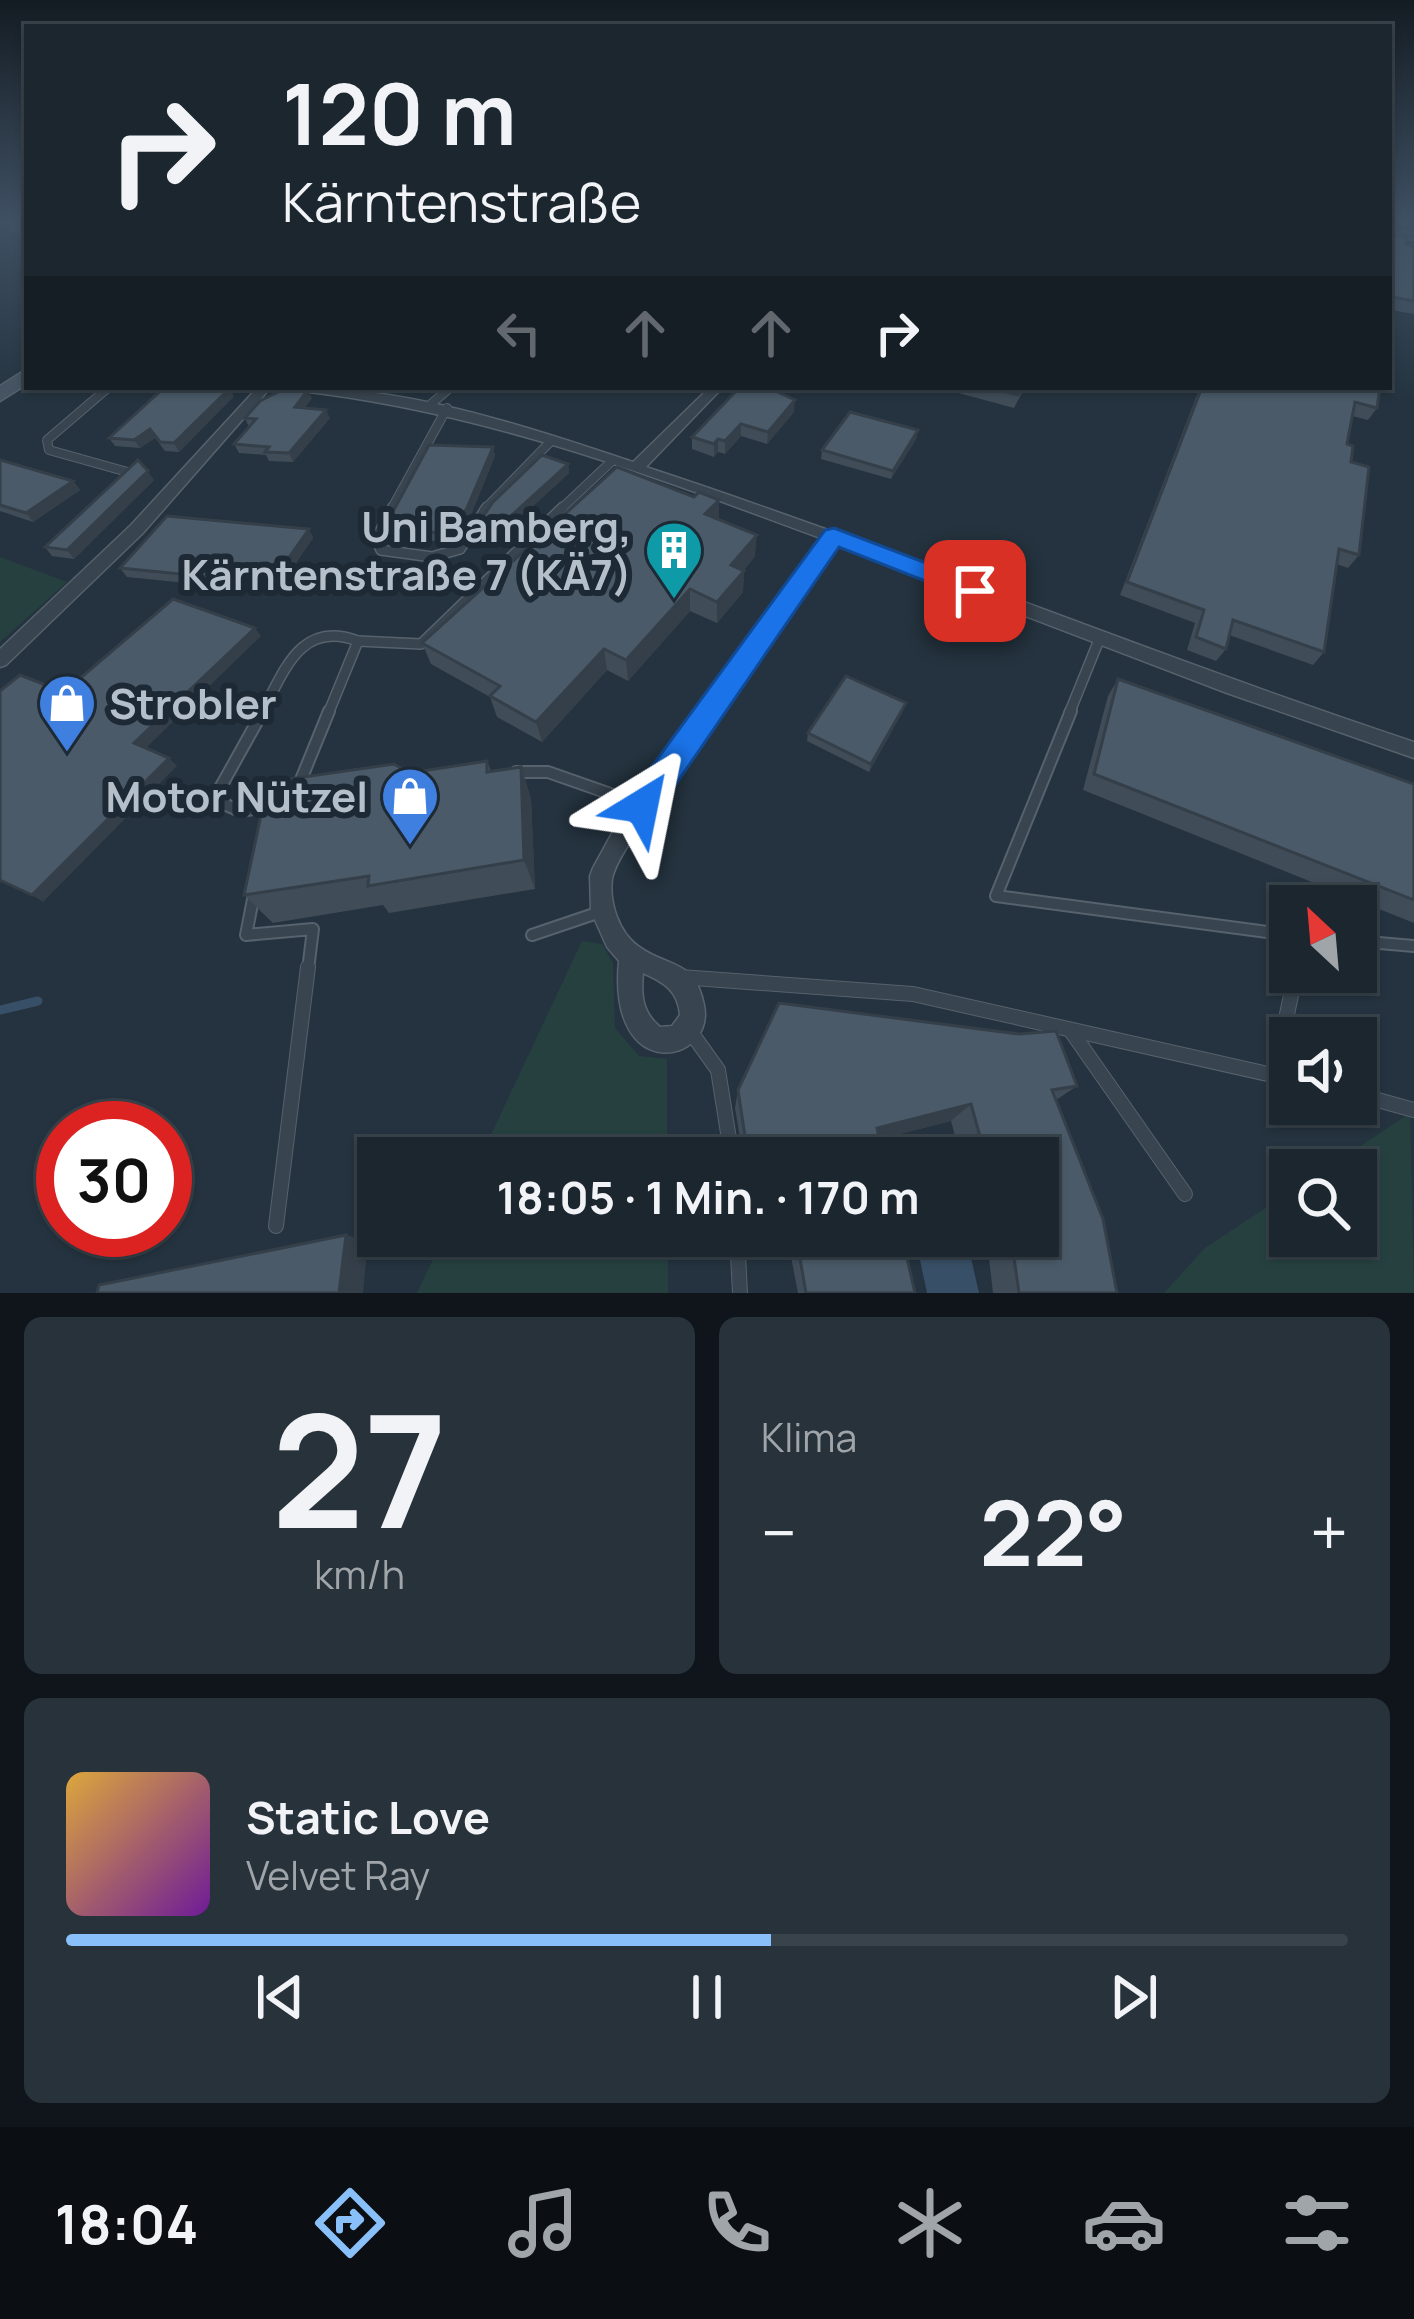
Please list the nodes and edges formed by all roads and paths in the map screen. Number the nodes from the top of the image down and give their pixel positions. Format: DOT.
graph roads {
  1 [pos="105,390"];
  2 [pos="263,390"];
  3 [pos="322,390"];
  4 [pos="449,390"];
  5 [pos="714,390"];
  6 [pos="439,406"];
  7 [pos="552,440"];
  8 [pos="613,460"];
  9 [pos="636,468"];
  10 [pos="131,473"];
  11 [pos="834,536"];
  12 [pos="1099,640"];
  13 [pos="358,641"];
  14 [pos="0,660"];
  15 [pos="1414,750"];
  16 [pos="491,775"];
  17 [pos="271,806"];
  18 [pos="642,806"];
  19 [pos="267,828"];
  20 [pos="258,870"];
  21 [pos="603,911"];
  22 [pos="1269,932"];
  23 [pos="532,935"];
  24 [pos="1377,943"];
  25 [pos="1414,946"];
  26 [pos="632,957"];
  27 [pos="680,977"];
  28 [pos="688,1028"];
  29 [pos="1071,1030"];
  30 [pos="1269,1074"];
  31 [pos="1377,1100"];
  32 [pos="1414,1110"];
  33 [pos="730,1137"];
  34 [pos="1185,1194"];
  35 [pos="276,1226"];
  36 [pos="737,1257"];
  37 [pos="740,1293"];
  1 -- 10 [label="lane"];
  2 -- 14 [label="street"];
  3 -- 6 [label="street"];
  4 -- 6 [label="lane"];
  5 -- 9 [label="street"];
  6 -- 7 [label="street"];
  6 -- 7 [label="lane"];
  7 -- 8 [label="street"];
  8 -- 9 [label="street"];
  8 -- 13 [label="lane"];
  9 -- 11 [label="street"];
  11 -- 12 [label="street"];
  11 -- 18 [label="street"];
  12 -- 15 [label="street"];
  12 -- 22 [label="lane"];
  13 -- 17 [label="lane"];
  13 -- 17 [label="lane"];
  16 -- 18 [label="lane"];
  17 -- 19 [label="lane"];
  18 -- 21 [label="street"];
  20 -- 35 [label="lane"];
  21 -- 23 [label="lane"];
  21 -- 26 [label="street"];
  24 -- 25 [label="lane"];
  26 -- 27 [label="street"];
  26 -- 28 [label="street"];
  27 -- 28 [label="street"];
  27 -- 29 [label="lane"];
  28 -- 33 [label="lane"];
  29 -- 30 [label="lane"];
  29 -- 34 [label="lane"];
  31 -- 32 [label="lane"];
  36 -- 37 [label="lane"];
}
